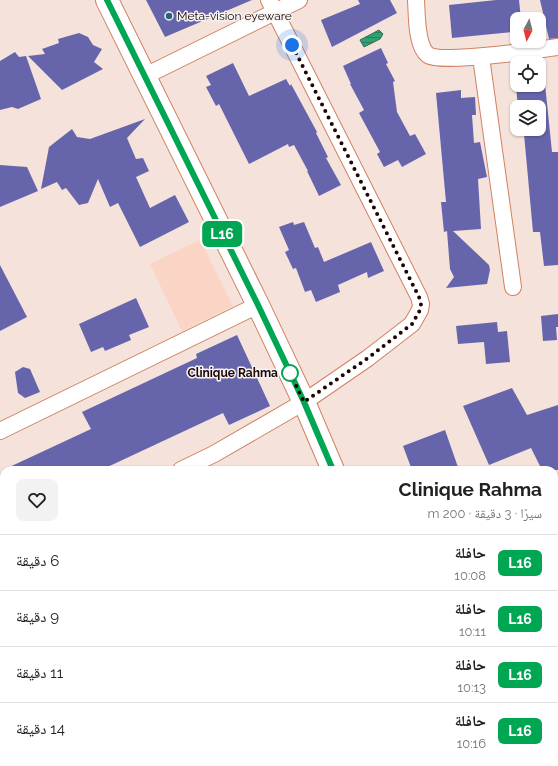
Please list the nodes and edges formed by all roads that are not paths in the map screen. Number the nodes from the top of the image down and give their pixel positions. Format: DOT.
graph roads {
  1 [pos="107,0"];
  2 [pos="300,0"];
  3 [pos="416,0"];
  4 [pos="272,6"];
  5 [pos="558,47"];
  6 [pos="481,56"];
  7 [pos="145,76"];
  8 [pos="512,287"];
  9 [pos="258,305"];
  10 [pos="304,402"];
  11 [pos="0,431"];
  12 [pos="189,466"];
  13 [pos="331,466"];
  1 -- 7 [label="street"];
  2 -- 4 [label="street"];
  3 -- 6 [label="street"];
  4 -- 7 [label="street"];
  4 -- 10 [label="street"];
  5 -- 6 [label="street"];
  6 -- 8 [label="street"];
  7 -- 9 [label="street"];
  9 -- 10 [label="street"];
  9 -- 11 [label="street"];
  10 -- 12 [label="street"];
  10 -- 13 [label="street"];
}
